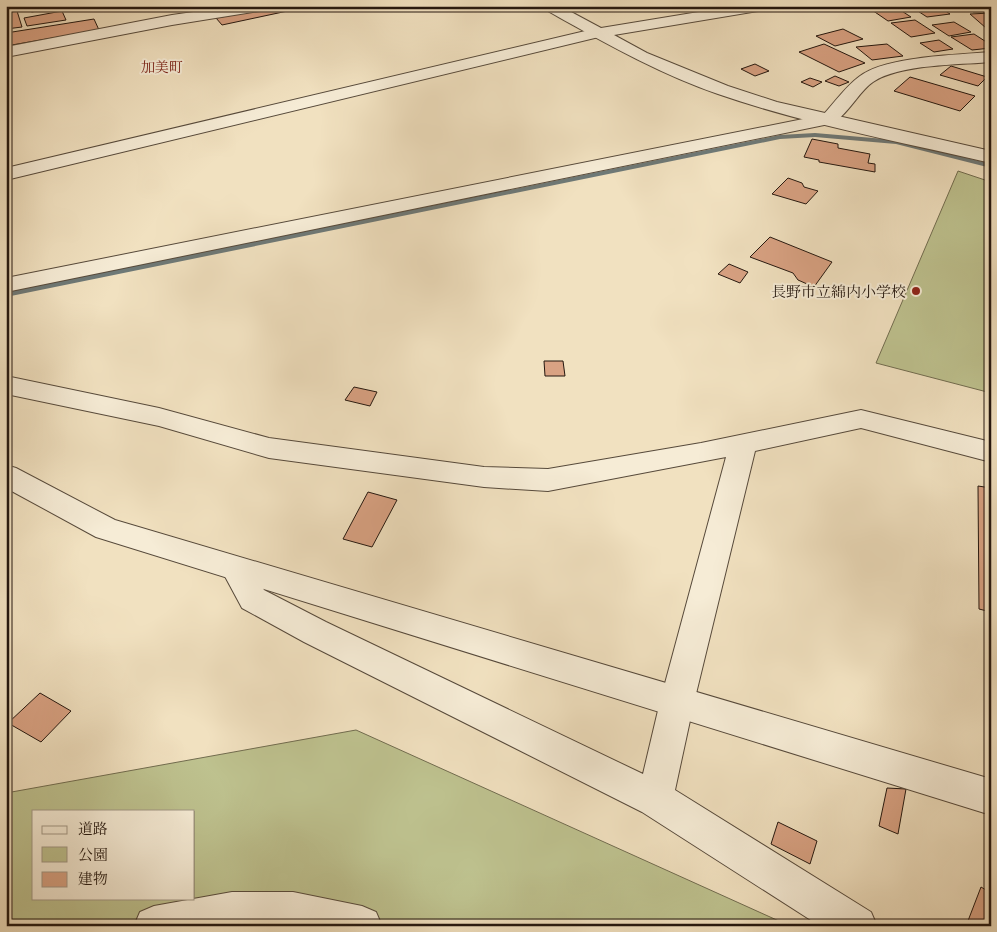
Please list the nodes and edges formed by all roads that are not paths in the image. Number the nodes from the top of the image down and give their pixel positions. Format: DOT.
graph roads {
  1 [pos="159,6"];
  2 [pos="266,6"];
  3 [pos="550,6"];
  4 [pos="764,6"];
  5 [pos="708,10"];
  6 [pos="172,20"];
  7 [pos="598,33"];
  8 [pos="6,52"];
  9 [pos="991,57"];
  10 [pos="830,119"];
  11 [pos="991,157"];
  12 [pos="6,174"];
  13 [pos="6,284"];
  14 [pos="6,385"];
  15 [pos="743,445"];
  16 [pos="991,452"];
  17 [pos="6,475"];
  18 [pos="236,569"];
  19 [pos="677,702"];
  20 [pos="991,797"];
  21 [pos="655,799"];
  22 [pos="154,926"];
  23 [pos="362,926"];
  24 [pos="857,926"];
  1 -- 6 [label="street"];
  2 -- 6 [label="street"];
  3 -- 7 [label="street"];
  4 -- 5 [label="street"];
  5 -- 7 [label="street"];
  6 -- 8 [label="street"];
  7 -- 10 [label="street"];
  7 -- 12 [label="street"];
  9 -- 10 [label="street"];
  10 -- 11 [label="street"];
  10 -- 13 [label="street"];
  14 -- 15 [label="street"];
  15 -- 16 [label="street"];
  15 -- 19 [label="street"];
  17 -- 18 [label="street"];
  18 -- 19 [label="street"];
  18 -- 21 [label="street"];
  19 -- 20 [label="street"];
  19 -- 21 [label="street"];
  21 -- 24 [label="street"];
  22 -- 23 [label="street"];
}
